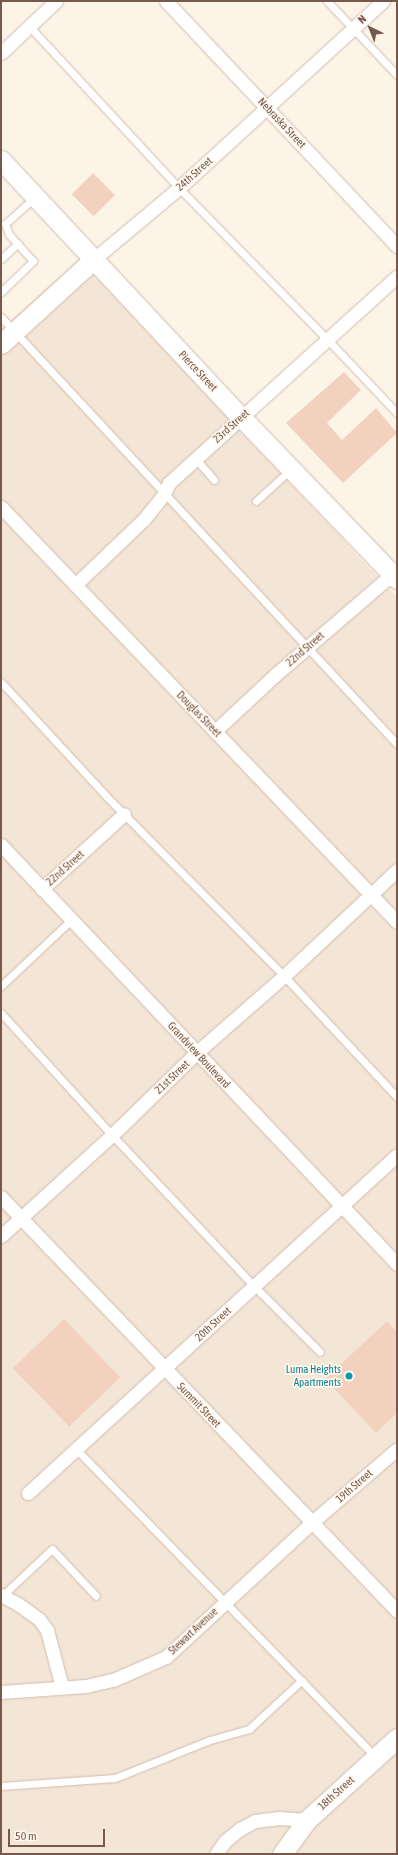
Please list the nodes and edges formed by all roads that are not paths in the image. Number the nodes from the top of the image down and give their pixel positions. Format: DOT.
graph roads {
  1 [pos="56,1"];
  2 [pos="166,1"];
  3 [pos="327,1"];
  4 [pos="383,1"];
  5 [pos="29,26"];
  6 [pos="353,29"];
  7 [pos="1,53"];
  8 [pos="397,76"];
  9 [pos="268,107"];
  10 [pos="1,160"];
  11 [pos="179,188"];
  12 [pos="35,197"];
  13 [pos="3,222"];
  14 [pos="18,243"];
  15 [pos="397,246"];
  16 [pos="1,259"];
  17 [pos="94,259"];
  18 [pos="397,276"];
  19 [pos="1,292"];
  20 [pos="1,317"];
  21 [pos="8,337"];
  22 [pos="327,339"];
  23 [pos="397,413"];
  24 [pos="241,417"];
  25 [pos="195,458"];
  26 [pos="291,469"];
  27 [pos="214,480"];
  28 [pos="164,494"];
  29 [pos="256,501"];
  30 [pos="1,507"];
  31 [pos="395,574"];
  32 [pos="75,585"];
  33 [pos="308,647"];
  34 [pos="1,682"];
  35 [pos="215,731"];
  36 [pos="397,744"];
  37 [pos="124,814"];
  38 [pos="1,845"];
  39 [pos="397,870"];
  40 [pos="42,889"];
  41 [pos="371,895"];
  42 [pos="71,920"];
  43 [pos="397,922"];
  44 [pos="284,976"];
  45 [pos="1,986"];
  46 [pos="1,1013"];
  47 [pos="196,1053"];
  48 [pos="397,1097"];
  49 [pos="112,1135"];
  50 [pos="397,1155"];
  51 [pos="1,1197"];
  52 [pos="342,1206"];
  53 [pos="20,1218"];
  54 [pos="1,1236"];
  55 [pos="397,1264"];
  56 [pos="254,1286"];
  57 [pos="320,1352"];
  58 [pos="164,1368"];
  59 [pos="76,1449"];
  60 [pos="397,1449"];
  61 [pos="28,1493"];
  62 [pos="311,1523"];
  63 [pos="2,1595"];
  64 [pos="96,1596"];
  65 [pos="226,1602"];
  66 [pos="397,1611"];
  67 [pos="302,1680"];
  68 [pos="62,1687"];
  69 [pos="1,1692"];
  70 [pos="397,1738"];
  71 [pos="376,1758"];
  72 [pos="1,1786"];
  73 [pos="307,1820"];
  74 [pos="216,1854"];
  75 [pos="282,1854"];
  1 -- 5 [label="street"];
  2 -- 9 [label="street, Nebraska Street"];
  3 -- 6 [label="lane"];
  4 -- 6 [label="street, 24th Street"];
  5 -- 7 [label="street"];
  5 -- 11 [label="lane"];
  6 -- 8 [label="lane"];
  6 -- 9 [label="street, 24th Street"];
  9 -- 11 [label="street, 24th Street"];
  9 -- 15 [label="street, Nebraska Street"];
  10 -- 12 [label="main road, Pierce Street"];
  11 -- 17 [label="street, 24th Street"];
  11 -- 22 [label="lane"];
  12 -- 13 [label="lane"];
  12 -- 17 [label="main road, Pierce Street"];
  13 -- 14 [label="lane"];
  14 -- 16 [label="lane"];
  14 -- 19 [label="lane"];
  17 -- 21 [label="main road, 24th Street"];
  17 -- 24 [label="main road, Pierce Street"];
  18 -- 22 [label="street, 23rd Street"];
  20 -- 21 [label="lane"];
  21 -- 28 [label="lane"];
  22 -- 23 [label="lane"];
  22 -- 24 [label="street, 23rd Street"];
  24 -- 25 [label="street, 23rd Street"];
  24 -- 26 [label="main road, Pierce Street"];
  25 -- 27 [label="lane"];
  25 -- 28 [label="street, 23rd Street"];
  26 -- 29 [label="lane"];
  26 -- 31 [label="main road, Pierce Street"];
  28 -- 32 [label="street, 23rd Street"];
  28 -- 33 [label="lane"];
  30 -- 32 [label="street, Douglas Street"];
  31 -- 33 [label="street, 22nd Street"];
  32 -- 35 [label="street, Douglas Street"];
  33 -- 35 [label="street, 22nd Street"];
  33 -- 36 [label="lane"];
  34 -- 37 [label="lane"];
  35 -- 41 [label="street, Douglas Street"];
  37 -- 40 [label="street, 22nd Street"];
  37 -- 44 [label="lane"];
  38 -- 40 [label="street, Grandview Boulevard"];
  39 -- 41 [label="street, 21st Street"];
  40 -- 42 [label="street, Grandview Boulevard"];
  41 -- 43 [label="street, Douglas Street"];
  41 -- 44 [label="street, 21st Street"];
  42 -- 45 [label="lane"];
  42 -- 47 [label="street, Grandview Boulevard"];
  44 -- 47 [label="street, 21st Street"];
  44 -- 48 [label="lane"];
  46 -- 49 [label="lane"];
  47 -- 49 [label="street, 21st Street"];
  47 -- 52 [label="street, Grandview Boulevard"];
  49 -- 53 [label="street, 21st Street"];
  49 -- 56 [label="lane"];
  50 -- 52 [label="street, 20th Street"];
  51 -- 53 [label="street, Summit Street"];
  52 -- 55 [label="street, Grandview Boulevard"];
  52 -- 56 [label="street, 20th Street"];
  53 -- 54 [label="street, 21st Street"];
  53 -- 58 [label="street, Summit Street"];
  56 -- 57 [label="lane"];
  56 -- 58 [label="street, 20th Street"];
  58 -- 59 [label="street, 20th Street"];
  58 -- 62 [label="street, Summit Street"];
  59 -- 61 [label="street, 20th Street"];
  59 -- 65 [label="lane"];
  60 -- 62 [label="street, 19th Street"];
  62 -- 65 [label="street, Stewart Avenue"];
  62 -- 66 [label="street, Summit Street"];
  63 -- 64 [label="lane"];
  63 -- 68 [label="street"];
  65 -- 67 [label="lane"];
  65 -- 68 [label="street, Stewart Avenue"];
  67 -- 71 [label="lane"];
  67 -- 72 [label="lane"];
  68 -- 69 [label="street, Stewart Avenue"];
  70 -- 71 [label="main road, 18th Street"];
  71 -- 73 [label="main road, 18th Street"];
  73 -- 74 [label="street"];
  73 -- 75 [label="main road, 18th Street"];
}
